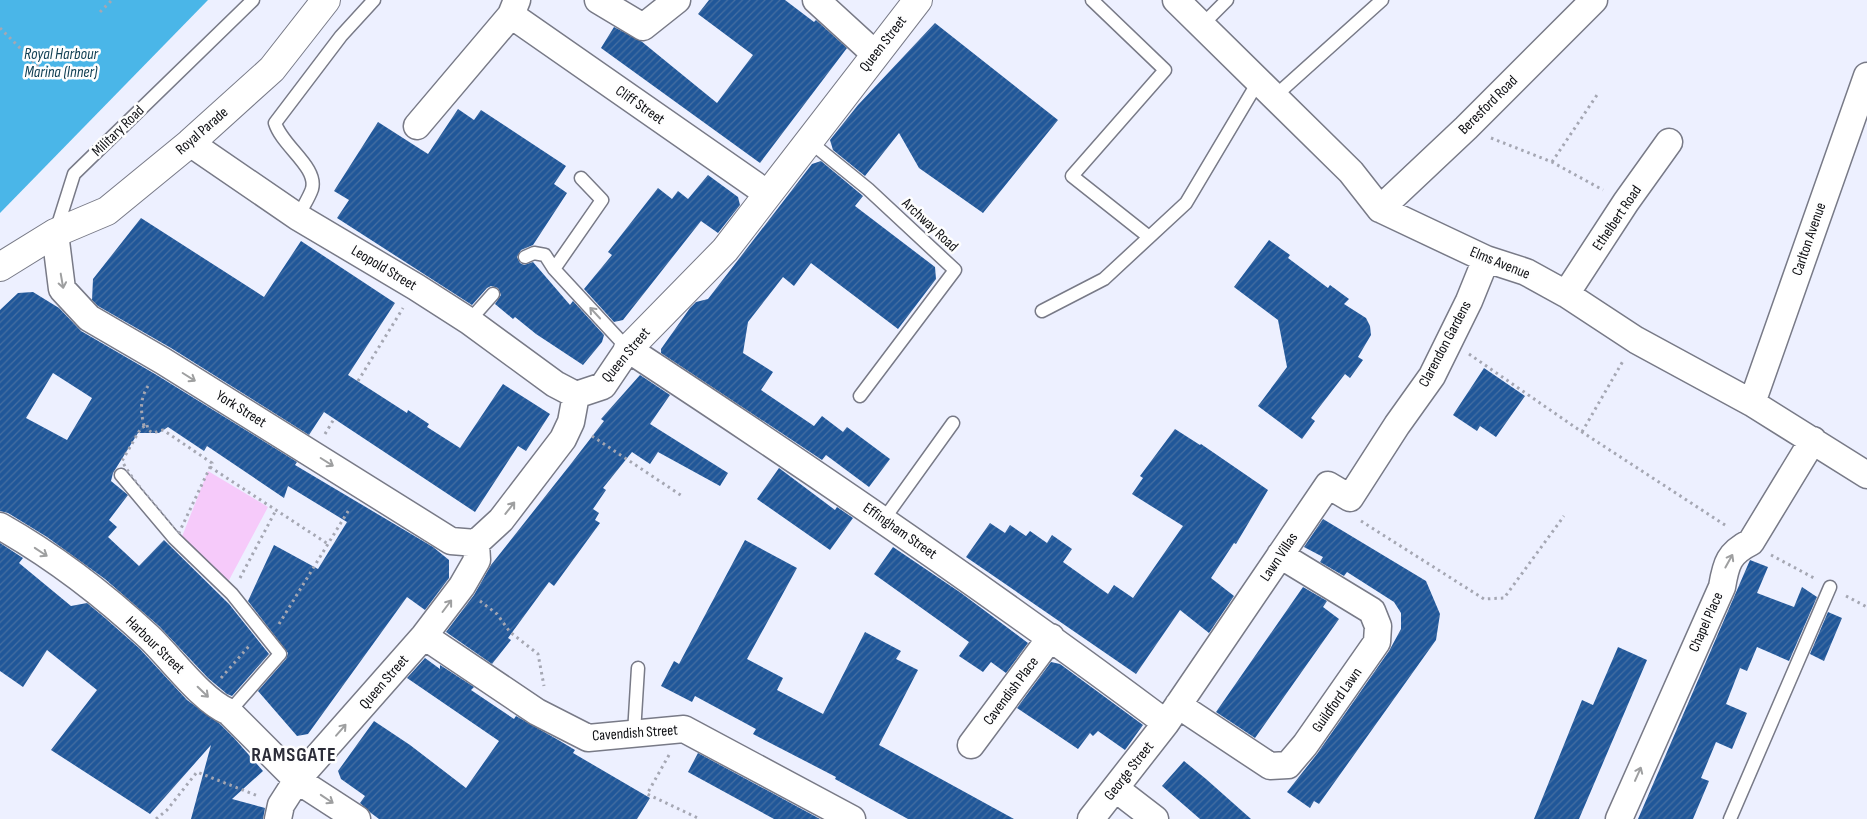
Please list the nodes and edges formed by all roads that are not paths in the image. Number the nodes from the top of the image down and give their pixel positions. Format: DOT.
graph roads {
  1 [pos="252,0"];
  2 [pos="326,0"];
  3 [pos="374,0"];
  4 [pos="598,0"];
  5 [pos="677,0"];
  6 [pos="816,0"];
  7 [pos="918,0"];
  8 [pos="1092,0"];
  9 [pos="1176,0"];
  10 [pos="1227,0"];
  11 [pos="1382,0"];
  12 [pos="1594,0"];
  13 [pos="514,8"];
  14 [pos="1201,26"];
  15 [pos="875,54"];
  16 [pos="1867,76"];
  17 [pos="1266,89"];
  18 [pos="417,126"];
  19 [pos="809,141"];
  20 [pos="1669,142"];
  21 [pos="190,143"];
  22 [pos="581,178"];
  23 [pos="768,194"];
  24 [pos="1380,209"];
  25 [pos="298,217"];
  26 [pos="55,233"];
  27 [pos="1149,237"];
  28 [pos="525,257"];
  29 [pos="1486,259"];
  30 [pos="0,267"];
  31 [pos="554,269"];
  32 [pos="493,294"];
  33 [pos="1566,294"];
  34 [pos="1042,311"];
  35 [pos="469,320"];
  36 [pos="628,349"];
  37 [pos="576,395"];
  38 [pos="860,396"];
  39 [pos="1752,403"];
  40 [pos="952,423"];
  41 [pos="1813,440"];
  42 [pos="121,475"];
  43 [pos="1867,475"];
  44 [pos="1350,498"];
  45 [pos="884,519"];
  46 [pos="0,526"];
  47 [pos="476,543"];
  48 [pos="1280,555"];
  49 [pos="1830,587"];
  50 [pos="424,636"];
  51 [pos="1051,637"];
  52 [pos="638,668"];
  53 [pos="229,712"];
  54 [pos="1172,714"];
  55 [pos="634,733"];
  56 [pos="971,745"];
  57 [pos="297,780"];
  58 [pos="1116,789"];
  59 [pos="280,812"];
  60 [pos="357,819"];
  61 [pos="852,819"];
  62 [pos="1091,819"];
  63 [pos="1155,819"];
  64 [pos="1619,819"];
  65 [pos="1730,819"];
  1 -- 26 [label="lane, Military Road"];
  2 -- 21 [label="street, Royal Parade"];
  3 -- 25 [label="lane"];
  4 -- 5 [label="street"];
  6 -- 15 [label="street"];
  7 -- 15 [label="street, Queen Street"];
  8 -- 27 [label="lane"];
  9 -- 14 [label="street, Elms Avenue"];
  10 -- 14 [label="lane"];
  11 -- 17 [label="lane"];
  12 -- 24 [label="street, Beresford Road"];
  13 -- 18 [label="street, Cliff Street"];
  13 -- 23 [label="street, Cliff Street"];
  14 -- 17 [label="street, Elms Avenue"];
  15 -- 19 [label="street, Queen Street"];
  16 -- 39 [label="street, Carlton Avenue"];
  17 -- 24 [label="street, Elms Avenue"];
  17 -- 27 [label="lane"];
  19 -- 23 [label="street, Queen Street"];
  19 -- 38 [label="lane, Archway Road"];
  20 -- 33 [label="street, Ethelbert Road"];
  21 -- 25 [label="street, Leopold Street"];
  21 -- 26 [label="street, Royal Parade"];
  22 -- 31 [label="lane"];
  23 -- 36 [label="street, Queen Street"];
  24 -- 29 [label="street, Elms Avenue"];
  25 -- 35 [label="street, Leopold Street"];
  26 -- 30 [label="street"];
  26 -- 47 [label="street, York Street, one-way"];
  27 -- 34 [label="lane"];
  28 -- 31 [label="lane"];
  29 -- 33 [label="street, Elms Avenue"];
  29 -- 44 [label="street, Clarendon Gardens"];
  36 -- 31 [label="lane, one-way"];
  32 -- 35 [label="lane"];
  33 -- 39 [label="street, Elms Avenue"];
  35 -- 37 [label="street, Leopold Street"];
  36 -- 37 [label="street, Queen Street"];
  36 -- 45 [label="street, Effingham Street"];
  47 -- 37 [label="street, one-way"];
  39 -- 41 [label="street, Elms Avenue"];
  40 -- 45 [label="lane"];
  41 -- 43 [label="street, Elms Avenue"];
  64 -- 41 [label="street, Chapel Place, one-way"];
  42 -- 53 [label="lane"];
  44 -- 48 [label="street, Lawn Villas"];
  45 -- 51 [label="street, Effingham Street"];
  46 -- 53 [label="street, Harbour Street, one-way"];
  50 -- 47 [label="street, Queen Street, one-way"];
  48 -- 54 [label="street, Lawn Villas"];
  48 -- 54 [label="street, Guildford Lawn"];
  49 -- 65 [label="lane"];
  50 -- 55 [label="street, Cavendish Street"];
  57 -- 50 [label="street, Queen Street, one-way"];
  51 -- 54 [label="street, Effingham Street"];
  51 -- 56 [label="street, Cavendish Place"];
  52 -- 55 [label="lane"];
  53 -- 57 [label="street, Harbour Street"];
  54 -- 58 [label="street, George Street"];
  55 -- 61 [label="street, Cavendish Street"];
  57 -- 59 [label="street, Queen Street"];
  57 -- 60 [label="street, Harbour Street, one-way"];
  58 -- 62 [label="street, George Street"];
  58 -- 63 [label="street"];
}
